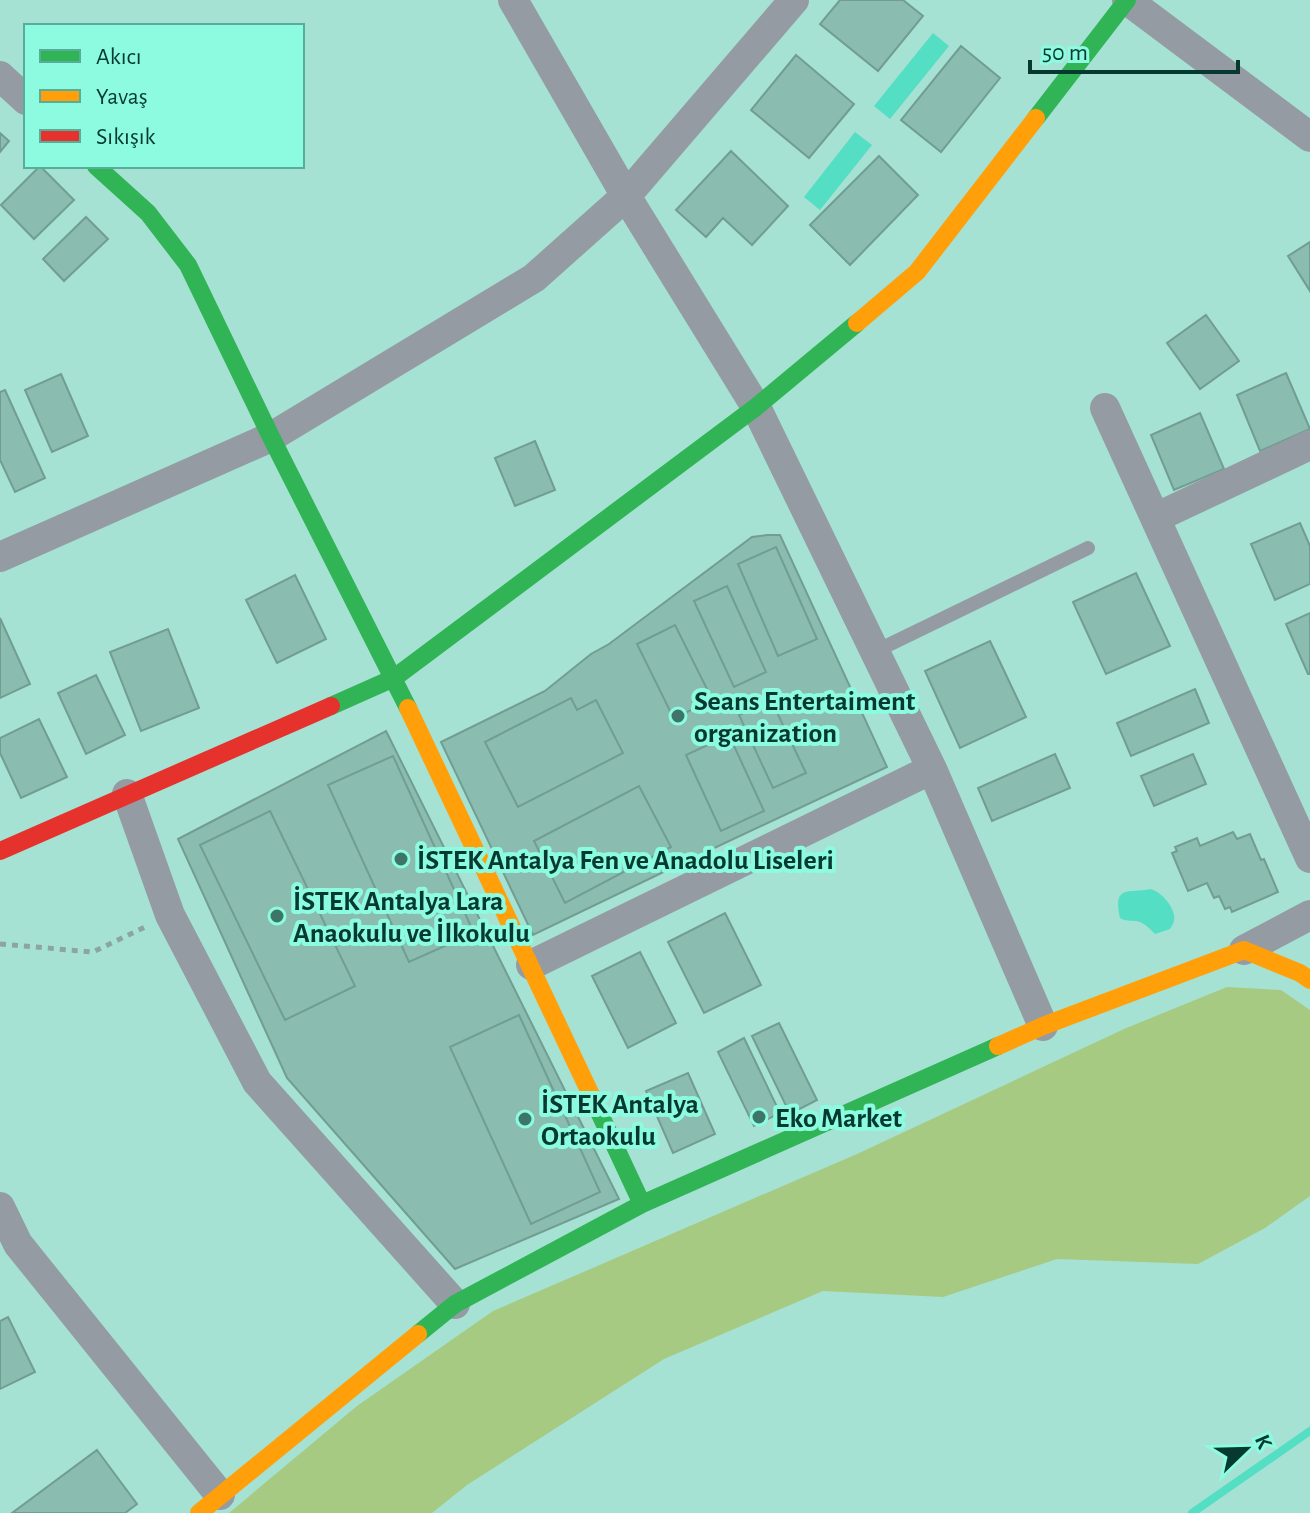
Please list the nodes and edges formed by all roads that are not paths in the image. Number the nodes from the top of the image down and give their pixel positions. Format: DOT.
graph roads {
  1 [pos="513,0"];
  2 [pos="794,0"];
  3 [pos="1127,0"];
  4 [pos="0,76"];
  5 [pos="24,98"];
  6 [pos="1310,137"];
  7 [pos="98,168"];
  8 [pos="626,196"];
  9 [pos="756,407"];
  10 [pos="1105,408"];
  11 [pos="271,437"];
  12 [pos="1310,445"];
  13 [pos="1155,518"];
  14 [pos="1088,548"];
  15 [pos="0,557"];
  16 [pos="874,652"];
  17 [pos="394,678"];
  18 [pos="932,769"];
  19 [pos="127,794"];
  20 [pos="0,851"];
  21 [pos="1310,858"];
  22 [pos="1310,915"];
  23 [pos="1244,950"];
  24 [pos="531,965"];
  25 [pos="1310,980"];
  26 [pos="1043,1026"];
  27 [pos="642,1204"];
  28 [pos="0,1207"];
  29 [pos="10,1252"];
  30 [pos="455,1304"];
  31 [pos="209,1504"];
  1 -- 8 [label="street"];
  2 -- 8 [label="street"];
  3 -- 6 [label="street"];
  3 -- 9 [label="street"];
  4 -- 5 [label="street"];
  7 -- 11 [label="street"];
  8 -- 9 [label="street"];
  8 -- 11 [label="street"];
  9 -- 16 [label="street"];
  9 -- 17 [label="street"];
  10 -- 13 [label="street"];
  11 -- 15 [label="street"];
  11 -- 17 [label="street"];
  12 -- 13 [label="street"];
  13 -- 21 [label="street"];
  14 -- 16 [label="lane"];
  16 -- 18 [label="street"];
  17 -- 19 [label="street"];
  17 -- 24 [label="street"];
  18 -- 24 [label="street"];
  18 -- 26 [label="street"];
  19 -- 20 [label="street"];
  19 -- 30 [label="street"];
  22 -- 23 [label="street"];
  23 -- 25 [label="street"];
  23 -- 26 [label="street"];
  24 -- 27 [label="street"];
  26 -- 27 [label="street"];
  27 -- 30 [label="street"];
  28 -- 29 [label="street"];
  29 -- 31 [label="street"];
  30 -- 31 [label="street"];
}
